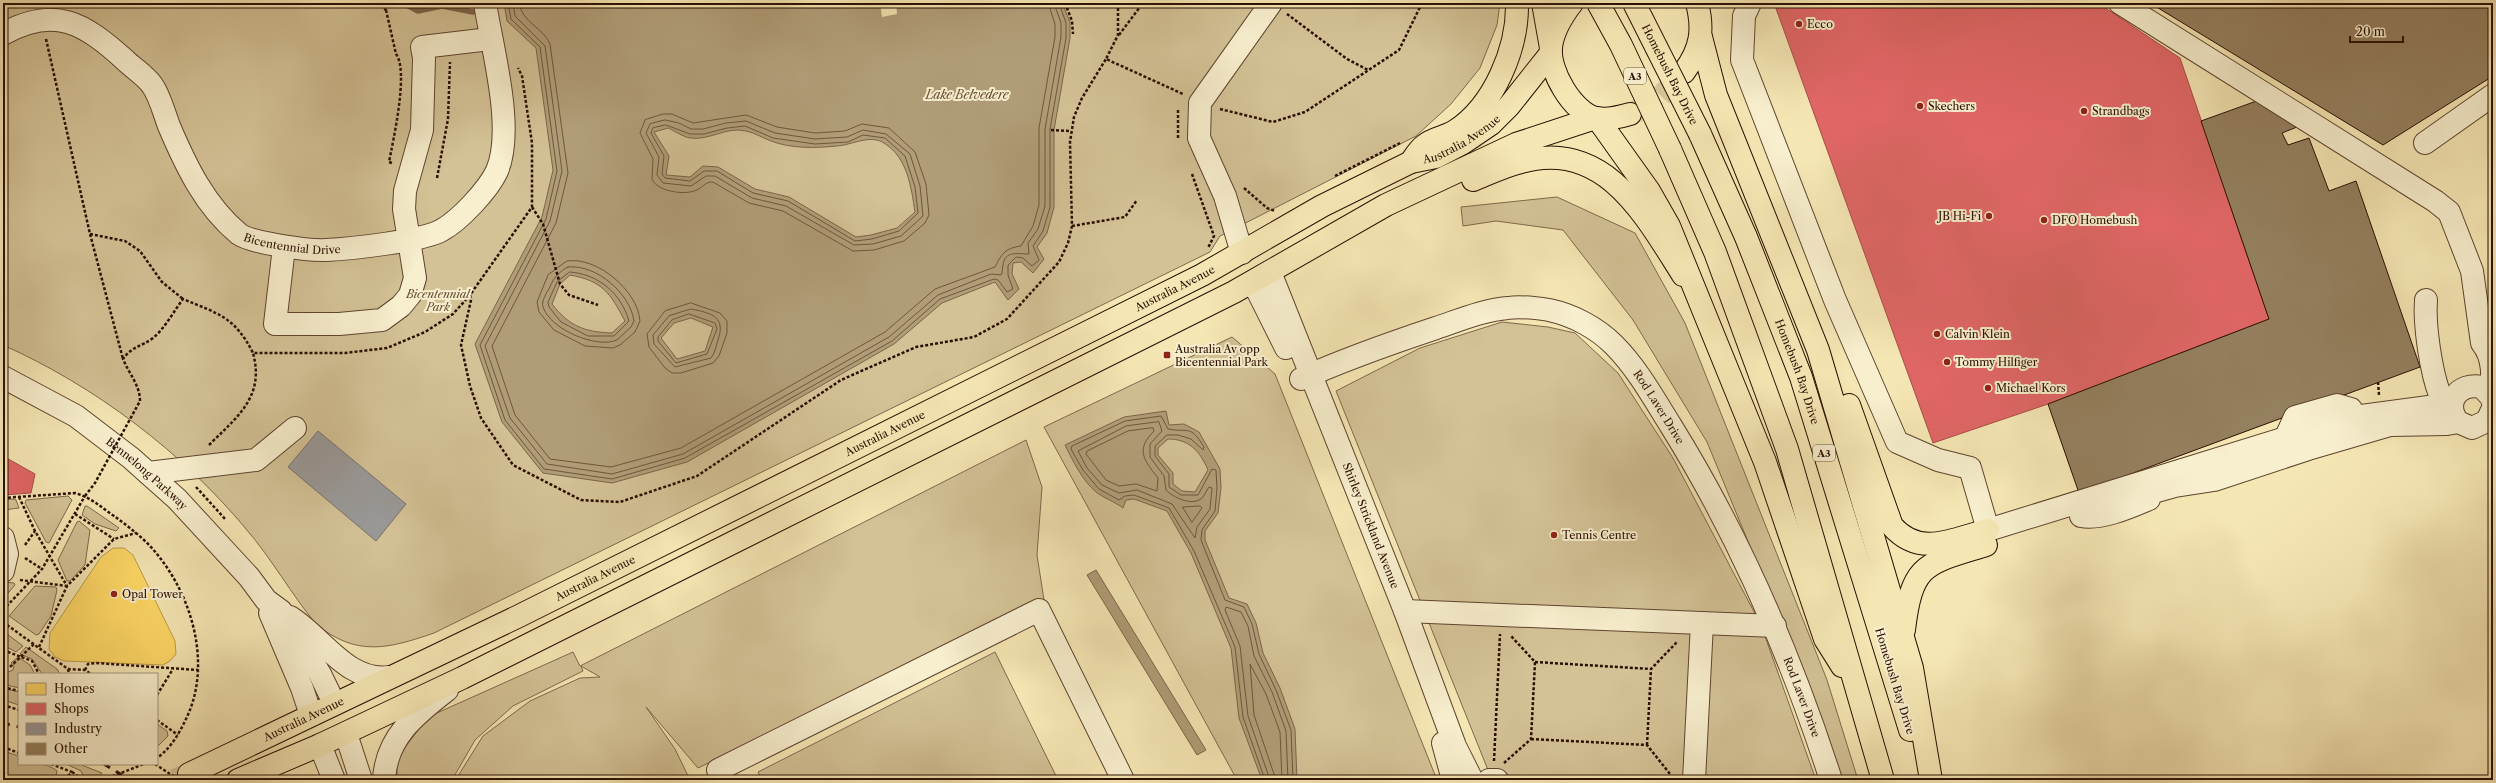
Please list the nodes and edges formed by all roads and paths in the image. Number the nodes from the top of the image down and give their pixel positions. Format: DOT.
graph roads {
  1 [pos="376,3"];
  2 [pos="390,3"];
  3 [pos="485,3"];
  4 [pos="1065,3"];
  5 [pos="1118,3"];
  6 [pos="1143,3"];
  7 [pos="1422,3"];
  8 [pos="1517,3"];
  9 [pos="1544,3"];
  10 [pos="1572,3"];
  11 [pos="1598,3"];
  12 [pos="1634,3"];
  13 [pos="1697,3"];
  14 [pos="1715,3"];
  15 [pos="1750,3"];
  16 [pos="2120,3"];
  17 [pos="1278,8"];
  18 [pos="386,10"];
  19 [pos="3,34"];
  20 [pos="45,34"];
  21 [pos="1074,34"];
  22 [pos="1702,34"];
  23 [pos="1118,35"];
  24 [pos="490,39"];
  25 [pos="1551,50"];
  26 [pos="450,54"];
  27 [pos="1106,59"];
  28 [pos="1368,70"];
  29 [pos="1684,72"];
  30 [pos="2493,95"];
  31 [pos="1200,103"];
  32 [pos="1630,114"];
  33 [pos="1596,118"];
  34 [pos="1051,130"];
  35 [pos="1071,131"];
  36 [pos="1403,142"];
  37 [pos="2425,143"];
  38 [pos="1411,162"];
  39 [pos="412,168"];
  40 [pos="437,178"];
  41 [pos="1330,179"];
  42 [pos="1225,196"];
  43 [pos="1137,200"];
  44 [pos="532,207"];
  45 [pos="1278,211"];
  46 [pos="1356,224"];
  47 [pos="1072,226"];
  48 [pos="90,234"];
  49 [pos="409,239"];
  50 [pos="284,246"];
  51 [pos="1242,253"];
  52 [pos="1261,277"];
  53 [pos="470,295"];
  54 [pos="183,299"];
  55 [pos="1701,302"];
  56 [pos="598,305"];
  57 [pos="1818,350"];
  58 [pos="253,353"];
  59 [pos="124,359"];
  60 [pos="2433,372"];
  61 [pos="3,377"];
  62 [pos="1306,377"];
  63 [pos="140,401"];
  64 [pos="2470,401"];
  65 [pos="2394,413"];
  66 [pos="295,428"];
  67 [pos="204,450"];
  68 [pos="148,473"];
  69 [pos="85,496"];
  70 [pos="19,497"];
  71 [pos="3,498"];
  72 [pos="75,514"];
  73 [pos="35,531"];
  74 [pos="136,533"];
  75 [pos="1987,537"];
  76 [pos="3,538"];
  77 [pos="114,539"];
  78 [pos="24,547"];
  79 [pos="51,555"];
  80 [pos="11,576"];
  81 [pos="30,582"];
  82 [pos="68,586"];
  83 [pos="273,605"];
  84 [pos="3,610"];
  85 [pos="1405,611"];
  86 [pos="1500,620"];
  87 [pos="3,622"];
  88 [pos="1698,623"];
  89 [pos="1775,626"];
  90 [pos="1904,639"];
  91 [pos="34,644"];
  92 [pos="39,646"];
  93 [pos="3,650"];
  94 [pos="20,656"];
  95 [pos="1535,662"];
  96 [pos="10,667"];
  97 [pos="68,669"];
  98 [pos="172,669"];
  99 [pos="1651,669"];
  100 [pos="85,670"];
  101 [pos="198,670"];
  102 [pos="39,673"];
  103 [pos="69,673"];
  104 [pos="90,673"];
  105 [pos="389,677"];
  106 [pos="462,678"];
  107 [pos="1854,684"];
  108 [pos="3,687"];
  109 [pos="18,691"];
  110 [pos="158,693"];
  111 [pos="334,703"];
  112 [pos="3,705"];
  113 [pos="18,710"];
  114 [pos="310,715"];
  115 [pos="158,721"];
  116 [pos="346,734"];
  117 [pos="178,735"];
  118 [pos="1531,739"];
  119 [pos="320,745"];
  120 [pos="1647,745"];
  121 [pos="3,747"];
  122 [pos="18,753"];
  123 [pos="158,757"];
  124 [pos="54,765"];
  125 [pos="141,765"];
  126 [pos="157,765"];
  127 [pos="72,772"];
  128 [pos="184,777"];
  129 [pos="1494,778"];
  130 [pos="64,780"];
  131 [pos="84,780"];
  132 [pos="103,780"];
  133 [pos="238,780"];
  134 [pos="334,780"];
  135 [pos="361,780"];
  136 [pos="384,780"];
  137 [pos="723,780"];
  138 [pos="1123,780"];
  139 [pos="1453,780"];
  140 [pos="1472,780"];
  141 [pos="1676,780"];
  142 [pos="1694,780"];
  143 [pos="1831,780"];
  144 [pos="1883,780"];
  145 [pos="1926,780"];
  146 [pos="1931,780"];
  1 -- 18 [label="path"];
  2 -- 18 [label="path"];
  3 -- 24 [label="street, Bicentennial Drive"];
  4 -- 21 [label="path"];
  5 -- 23 [label="path"];
  6 -- 23 [label="path"];
  7 -- 28 [label="path"];
  8 -- 38 [label="main road"];
  9 -- 25 [label="main road"];
  10 -- 25 [label="main road"];
  11 -- 107 [label="main road, A3, bridge"];
  12 -- 145 [label="main road, Homebush Bay Drive / A3, bridge"];
  13 -- 22 [label="main road"];
  14 -- 22 [label="main road"];
  15 -- 75 [label="street"];
  16 -- 64 [label="street"];
  17 -- 28 [label="path"];
  17 -- 31 [label="street"];
  18 -- 39 [label="path"];
  19 -- 50 [label="street, Bicentennial Drive"];
  20 -- 48 [label="path"];
  22 -- 29 [label="main road"];
  22 -- 57 [label="main road"];
  23 -- 27 [label="path"];
  24 -- 39 [label="street"];
  24 -- 49 [label="street, Bicentennial Drive"];
  25 -- 33 [label="main road"];
  25 -- 38 [label="main road, Australia Avenue"];
  26 -- 40 [label="path"];
  27 -- 31 [label="path"];
  27 -- 35 [label="path"];
  28 -- 31 [label="path"];
  30 -- 37 [label="street"];
  31 -- 42 [label="street"];
  32 -- 33 [label="main road"];
  33 -- 46 [label="main road"];
  33 -- 55 [label="main road"];
  34 -- 35 [label="path"];
  35 -- 47 [label="path"];
  36 -- 41 [label="path"];
  38 -- 51 [label="main road, Australia Avenue"];
  39 -- 49 [label="street"];
  42 -- 45 [label="path"];
  42 -- 51 [label="street"];
  43 -- 47 [label="path"];
  44 -- 56 [label="path"];
  46 -- 51 [label="main road"];
  46 -- 52 [label="main road"];
  46 -- 55 [label="main road"];
  47 -- 53 [label="path"];
  48 -- 54 [label="path"];
  48 -- 59 [label="path"];
  49 -- 50 [label="street, Bicentennial Drive"];
  49 -- 50 [label="street"];
  51 -- 105 [label="main road, Australia Avenue"];
  52 -- 62 [label="street, Shirley Strickland Avenue"];
  52 -- 106 [label="main road"];
  55 -- 107 [label="main road"];
  57 -- 75 [label="main road"];
  57 -- 90 [label="main road"];
  58 -- 67 [label="path"];
  60 -- 64 [label="street"];
  60 -- 64 [label="street"];
  60 -- 65 [label="street"];
  61 -- 68 [label="street, Bennelong Parkway"];
  62 -- 85 [label="street, Shirley Strickland Avenue"];
  62 -- 89 [label="street, Rod Laver Drive"];
  62 -- 139 [label="street, Shirley Strickland Avenue"];
  63 -- 69 [label="path, bridge"];
  64 -- 65 [label="street"];
  64 -- 75 [label="street"];
  65 -- 75 [label="street"];
  66 -- 68 [label="street"];
  68 -- 83 [label="street, Bennelong Parkway"];
  69 -- 70 [label="path"];
  69 -- 72 [label="path"];
  69 -- 74 [label="path"];
  70 -- 71 [label="path"];
  70 -- 73 [label="path"];
  72 -- 77 [label="path"];
  72 -- 79 [label="path"];
  73 -- 78 [label="path"];
  73 -- 79 [label="path"];
  74 -- 77 [label="path"];
  74 -- 101 [label="path"];
  75 -- 90 [label="main road"];
  76 -- 80 [label="street"];
  77 -- 82 [label="path"];
  79 -- 81 [label="path"];
  79 -- 82 [label="path"];
  80 -- 81 [label="path"];
  81 -- 82 [label="path"];
  81 -- 84 [label="path"];
  82 -- 92 [label="path"];
  83 -- 105 [label="street"];
  83 -- 111 [label="street, Bennelong Parkway"];
  83 -- 114 [label="street, Bennelong Parkway"];
  85 -- 86 [label="street"];
  85 -- 140 [label="street, Shirley Strickland Avenue"];
  86 -- 88 [label="street"];
  86 -- 95 [label="path"];
  86 -- 129 [label="path"];
  87 -- 91 [label="path"];
  88 -- 89 [label="street"];
  88 -- 99 [label="path"];
  88 -- 142 [label="street"];
  89 -- 143 [label="street, Rod Laver Drive"];
  90 -- 146 [label="main road"];
  91 -- 92 [label="path"];
  91 -- 94 [label="path"];
  92 -- 97 [label="path"];
  93 -- 94 [label="path"];
  94 -- 96 [label="path"];
  94 -- 102 [label="path"];
  95 -- 99 [label="path"];
  95 -- 118 [label="path"];
  97 -- 100 [label="path"];
  97 -- 103 [label="path"];
  98 -- 100 [label="path"];
  98 -- 101 [label="path"];
  98 -- 110 [label="path"];
  99 -- 120 [label="path"];
  100 -- 104 [label="path"];
  101 -- 117 [label="path"];
  105 -- 111 [label="main road, Australia Avenue"];
  106 -- 116 [label="main road"];
  106 -- 136 [label="street"];
  107 -- 144 [label="main road, A3"];
  108 -- 109 [label="path"];
  111 -- 114 [label="main road, Australia Avenue"];
  111 -- 116 [label="main road"];
  112 -- 113 [label="path"];
  114 -- 119 [label="main road"];
  114 -- 128 [label="main road, Australia Avenue"];
  115 -- 117 [label="path"];
  116 -- 119 [label="main road"];
  116 -- 135 [label="street"];
  117 -- 123 [label="path"];
  118 -- 120 [label="path"];
  118 -- 129 [label="path"];
  119 -- 133 [label="main road"];
  119 -- 134 [label="street"];
  120 -- 141 [label="path"];
  121 -- 122 [label="path"];
  124 -- 127 [label="path"];
  125 -- 132 [label="path"];
  126 -- 128 [label="path, bridge"];
  127 -- 130 [label="path"];
  127 -- 131 [label="path"];
  137 -- 138 [label="street"];
}
